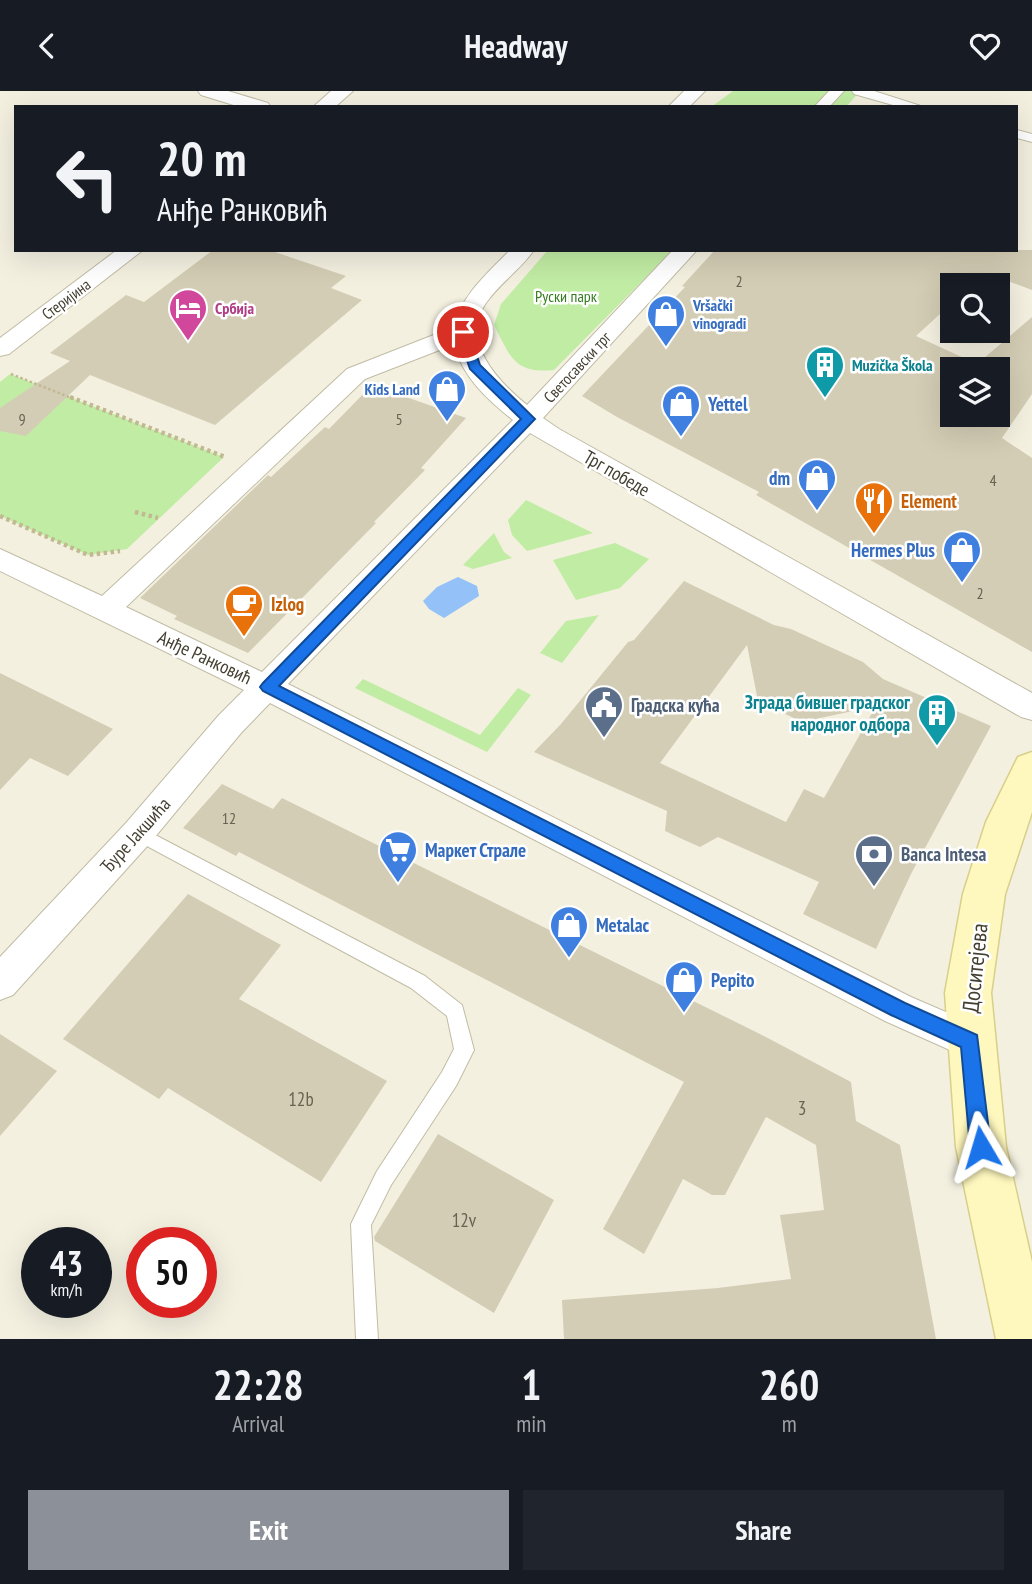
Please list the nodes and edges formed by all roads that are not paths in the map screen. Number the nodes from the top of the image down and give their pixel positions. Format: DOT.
graph roads {
  1 [pos="208,91"];
  2 [pos="343,91"];
  3 [pos="695,91"];
  4 [pos="837,91"];
  5 [pos="859,91"];
  6 [pos="254,105"];
  7 [pos="326,105"];
  8 [pos="680,105"];
  9 [pos="823,105"];
  10 [pos="910,105"];
  11 [pos="129,252"];
  12 [pos="521,252"];
  13 [pos="685,252"];
  14 [pos="463,332"];
  15 [pos="0,349"];
  16 [pos="528,419"];
  17 [pos="0,559"];
  18 [pos="105,610"];
  19 [pos="268,687"];
  20 [pos="1032,708"];
  21 [pos="1032,768"];
  22 [pos="138,833"];
  23 [pos="0,983"];
  24 [pos="970,1041"];
  25 [pos="367,1339"];
  26 [pos="1023,1339"];
  1 -- 6 [label="street"];
  2 -- 7 [label="street"];
  3 -- 8 [label="street"];
  4 -- 9 [label="street"];
  5 -- 10 [label="street"];
  11 -- 15 [label="street, Стеријина"];
  12 -- 14 [label="street"];
  13 -- 16 [label="street, Светосавски трг"];
  14 -- 16 [label="street, Светосавски трг"];
  14 -- 18 [label="street"];
  16 -- 19 [label="street"];
  16 -- 20 [label="street, Трг победе"];
  17 -- 18 [label="street, Анђе Ранковић"];
  18 -- 19 [label="street, Анђе Ранковић"];
  19 -- 22 [label="street, Ђуре Јакшића"];
  19 -- 24 [label="street, Анђе Ранковић"];
  21 -- 24 [label="main road, Доситејева"];
  22 -- 23 [label="street, Ђуре Јакшића"];
  22 -- 25 [label="lane"];
  24 -- 26 [label="main road, Доситејева"];
}
